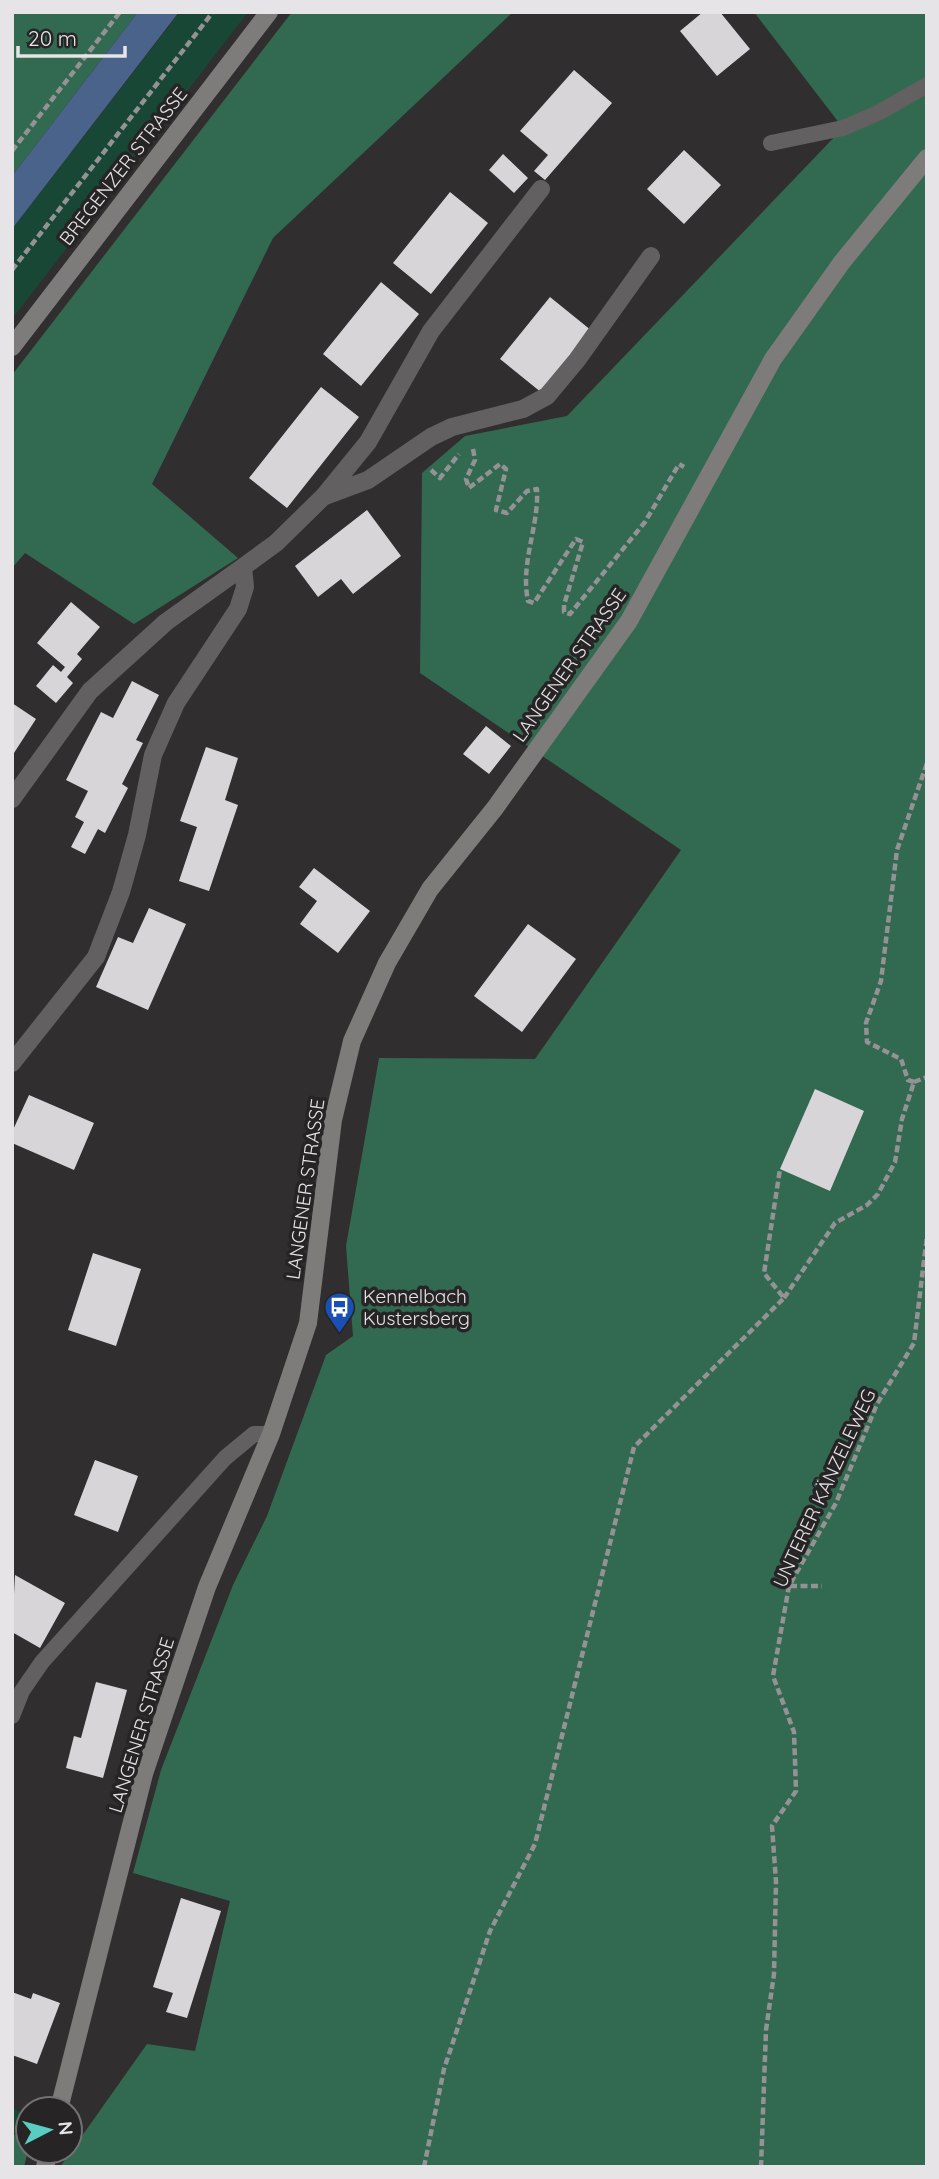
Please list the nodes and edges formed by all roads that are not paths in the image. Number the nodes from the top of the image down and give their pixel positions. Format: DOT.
graph roads {
  1 [pos="269,12"];
  2 [pos="927,85"];
  3 [pos="771,143"];
  4 [pos="927,158"];
  5 [pos="541,188"];
  6 [pos="651,256"];
  7 [pos="12,347"];
  8 [pos="324,496"];
  9 [pos="243,567"];
  10 [pos="12,799"];
  11 [pos="12,1063"];
  12 [pos="271,1434"];
  13 [pos="12,1716"];
  14 [pos="64,2095"];
  1 -- 7 [label="main road, BREGENZER STRASSE"];
  2 -- 3 [label="lane"];
  4 -- 12 [label="main road, LANGENER STRASSE"];
  5 -- 8 [label="street"];
  6 -- 8 [label="street"];
  8 -- 9 [label="street"];
  9 -- 10 [label="street"];
  9 -- 11 [label="street"];
  12 -- 13 [label="lane"];
  12 -- 14 [label="main road, LANGENER STRASSE"];
}
